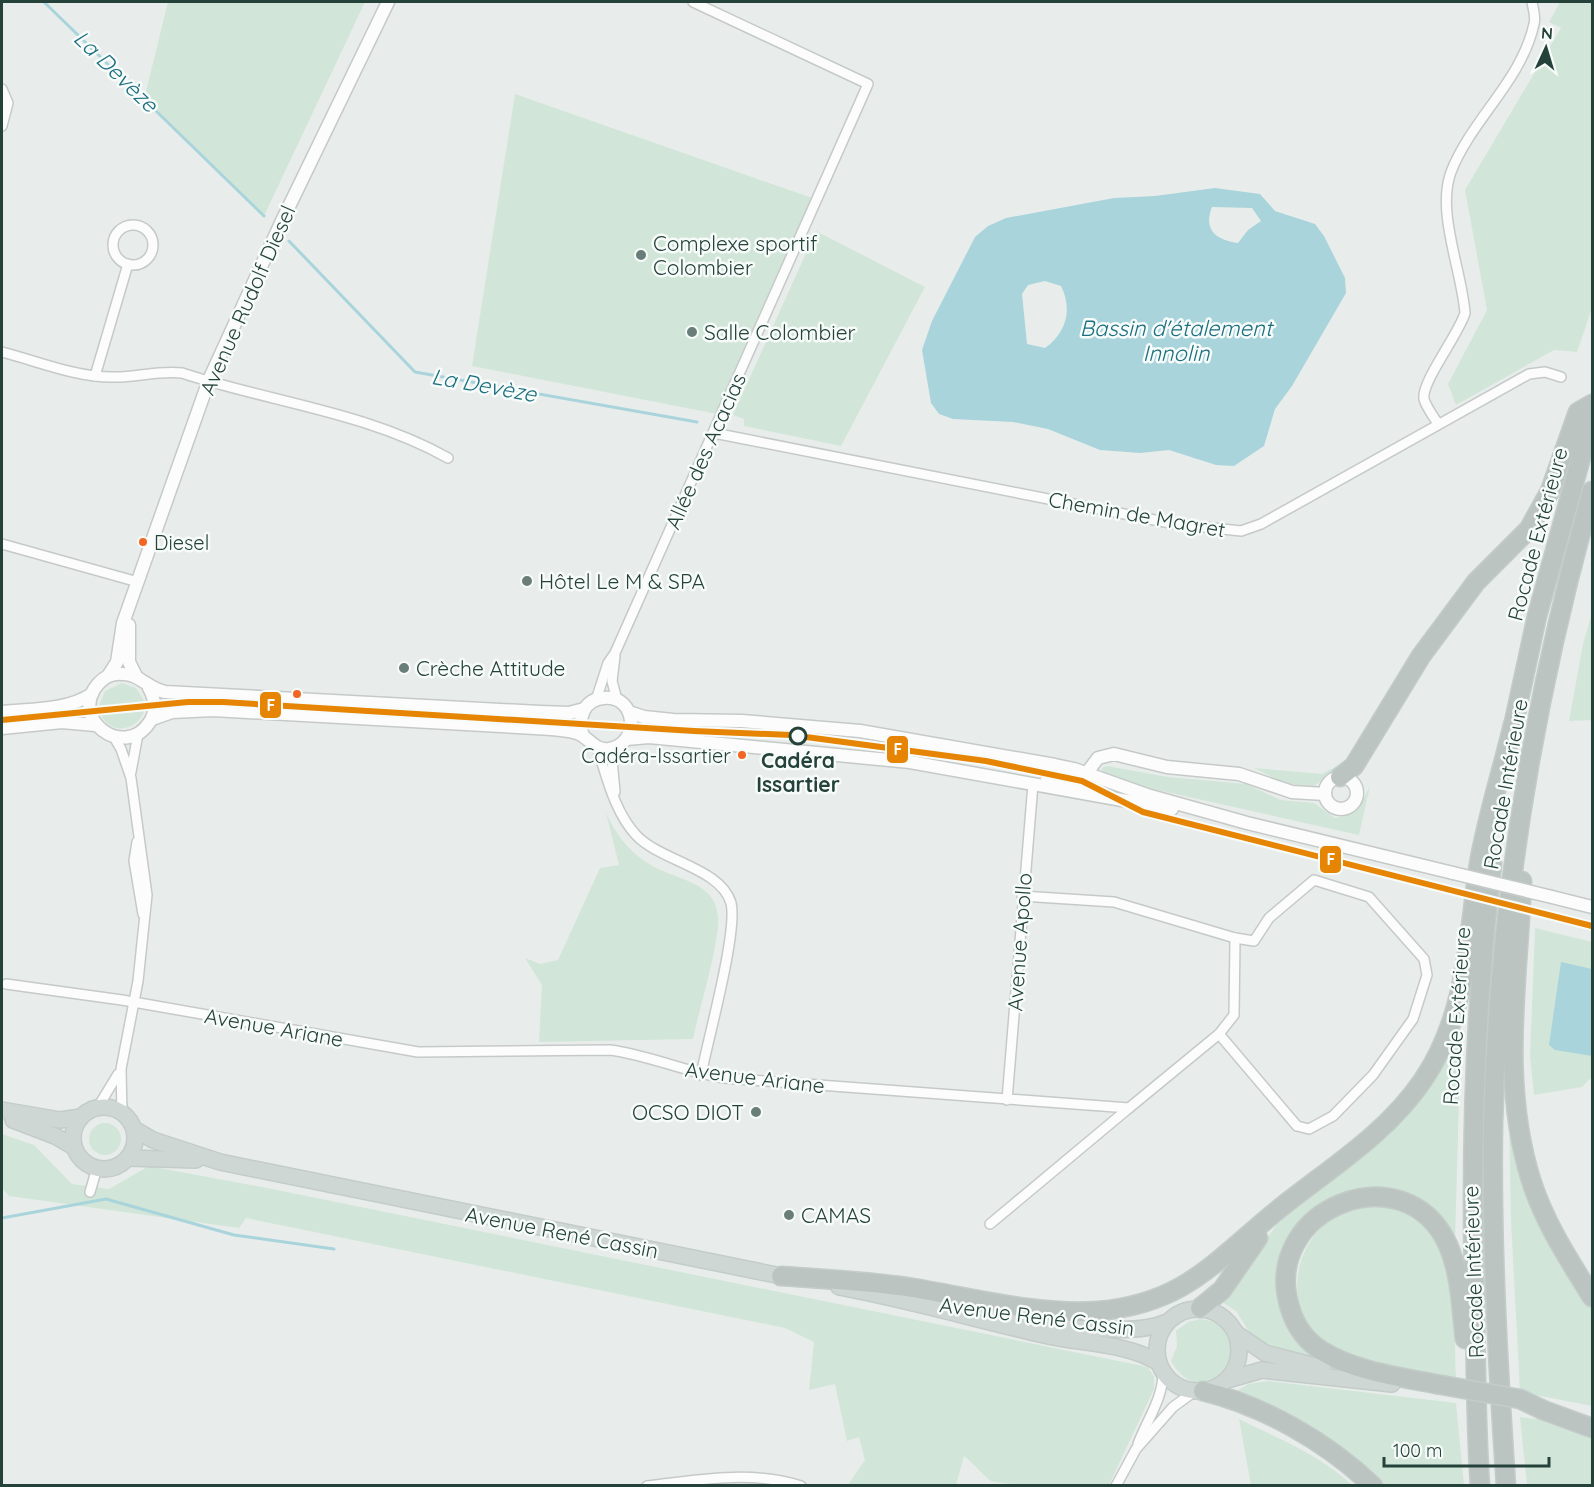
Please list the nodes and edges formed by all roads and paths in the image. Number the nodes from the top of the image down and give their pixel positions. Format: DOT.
graph roads {
  1 [pos="388,2"];
  2 [pos="693,2"];
  3 [pos="1532,2"];
  4 [pos="2,89"];
  5 [pos="2,126"];
  6 [pos="128,264"];
  7 [pos="2,352"];
  8 [pos="95,376"];
  9 [pos="1561,376"];
  10 [pos="209,380"];
  11 [pos="1593,404"];
  12 [pos="1593,418"];
  13 [pos="1437,424"];
  14 [pos="714,433"];
  15 [pos="448,458"];
  16 [pos="1593,491"];
  17 [pos="2,544"];
  18 [pos="138,582"];
  19 [pos="129,609"];
  20 [pos="615,653"];
  21 [pos="108,676"];
  22 [pos="136,676"];
  23 [pos="149,688"];
  24 [pos="92,694"];
  25 [pos="596,700"];
  26 [pos="617,700"];
  27 [pos="584,709"];
  28 [pos="2,712"];
  29 [pos="629,712"];
  30 [pos="152,719"];
  31 [pos="94,725"];
  32 [pos="1513,725"];
  33 [pos="2,728"];
  34 [pos="138,734"];
  35 [pos="584,736"];
  36 [pos="114,737"];
  37 [pos="622,743"];
  38 [pos="597,747"];
  39 [pos="964,771"];
  40 [pos="1087,773"];
  41 [pos="1340,777"];
  42 [pos="131,778"];
  43 [pos="1033,784"];
  44 [pos="1325,794"];
  45 [pos="616,801"];
  46 [pos="1248,823"];
  47 [pos="1513,865"];
  48 [pos="1022,896"];
  49 [pos="1593,907"];
  50 [pos="1235,938"];
  51 [pos="6,984"];
  52 [pos="133,1002"];
  53 [pos="1219,1034"];
  54 [pos="121,1069"];
  55 [pos="701,1075"];
  56 [pos="1007,1100"];
  57 [pos="98,1107"];
  58 [pos="1129,1108"];
  59 [pos="2,1110"];
  60 [pos="122,1113"];
  61 [pos="2,1116"];
  62 [pos="81,1117"];
  63 [pos="134,1129"];
  64 [pos="74,1147"];
  65 [pos="128,1158"];
  66 [pos="220,1162"];
  67 [pos="97,1168"];
  68 [pos="90,1192"];
  69 [pos="1284,1206"];
  70 [pos="990,1224"];
  71 [pos="781,1276"];
  72 [pos="1593,1297"];
  73 [pos="906,1300"];
  74 [pos="1200,1308"];
  75 [pos="1496,1318"];
  76 [pos="1167,1322"];
  77 [pos="1237,1334"];
  78 [pos="1161,1368"];
  79 [pos="1227,1380"];
  80 [pos="1366,1380"];
  81 [pos="1436,1388"];
  82 [pos="1199,1391"];
  83 [pos="1543,1410"];
  84 [pos="1593,1419"];
  85 [pos="1593,1428"];
  86 [pos="1136,1449"];
  87 [pos="1478,1451"];
  88 [pos="647,1485"];
  89 [pos="801,1485"];
  90 [pos="1116,1485"];
  91 [pos="1372,1485"];
  92 [pos="1480,1485"];
  93 [pos="1506,1485"];
  94 [pos="1517,1485"];
  1 -- 10 [label="street, Avenue Rudolf Diesel"];
  2 -- 14 [label="street, Allée des Acacias"];
  3 -- 13 [label="street"];
  4 -- 5 [label="street"];
  6 -- 6 [label="street"];
  6 -- 8 [label="street"];
  7 -- 8 [label="street"];
  8 -- 10 [label="street"];
  9 -- 13 [label="street, Chemin de Magret"];
  10 -- 15 [label="street"];
  10 -- 18 [label="street, Avenue Rudolf Diesel"];
  11 -- 41 [label="highway"];
  12 -- 32 [label="highway, Rocade Extérieure"];
  13 -- 14 [label="street, Chemin de Magret"];
  14 -- 20 [label="street, Allée des Acacias"];
  16 -- 47 [label="highway, Rocade Intérieure"];
  17 -- 18 [label="street"];
  18 -- 19 [label="street, Avenue Rudolf Diesel"];
  19 -- 21 [label="street, Avenue Rudolf Diesel"];
  19 -- 22 [label="street, Avenue Rudolf Diesel"];
  20 -- 25 [label="street, Allée des Acacias"];
  20 -- 26 [label="street, Allée des Acacias"];
  21 -- 22 [label="street"];
  21 -- 24 [label="street"];
  22 -- 23 [label="street"];
  23 -- 27 [label="street"];
  23 -- 30 [label="street"];
  24 -- 28 [label="street"];
  24 -- 31 [label="street"];
  25 -- 26 [label="street"];
  25 -- 27 [label="street"];
  26 -- 29 [label="street"];
  27 -- 35 [label="street"];
  29 -- 37 [label="street"];
  29 -- 40 [label="street"];
  30 -- 34 [label="street"];
  30 -- 35 [label="street"];
  31 -- 33 [label="street"];
  31 -- 36 [label="street"];
  32 -- 69 [label="highway"];
  32 -- 87 [label="highway, Rocade Extérieure"];
  34 -- 36 [label="street"];
  34 -- 42 [label="street"];
  35 -- 38 [label="street"];
  36 -- 42 [label="street"];
  37 -- 38 [label="street"];
  37 -- 39 [label="street"];
  37 -- 45 [label="street"];
  38 -- 45 [label="street"];
  39 -- 40 [label="street"];
  39 -- 43 [label="street"];
  40 -- 44 [label="street"];
  40 -- 46 [label="street"];
  41 -- 44 [label="street"];
  41 -- 44 [label="street"];
  42 -- 52 [label="street"];
  43 -- 46 [label="street"];
  43 -- 48 [label="street, Avenue Apollo"];
  45 -- 55 [label="street"];
  46 -- 49 [label="street, bridge"];
  47 -- 72 [label="highway"];
  47 -- 75 [label="highway, Rocade Intérieure"];
  48 -- 50 [label="street"];
  48 -- 56 [label="street, Avenue Apollo"];
  50 -- 53 [label="street"];
  50 -- 53 [label="street"];
  51 -- 52 [label="street, Avenue Ariane"];
  52 -- 54 [label="street"];
  52 -- 55 [label="street, Avenue Ariane"];
  53 -- 58 [label="street"];
  54 -- 57 [label="street"];
  54 -- 60 [label="street"];
  55 -- 56 [label="street, Avenue Ariane"];
  56 -- 58 [label="street, Avenue Ariane"];
  57 -- 60 [label="main road"];
  57 -- 62 [label="main road"];
  58 -- 70 [label="street"];
  59 -- 62 [label="main road"];
  60 -- 63 [label="main road"];
  61 -- 64 [label="main road"];
  62 -- 64 [label="main road"];
  63 -- 65 [label="main road"];
  63 -- 66 [label="main road, Avenue René Cassin"];
  64 -- 67 [label="main road"];
  65 -- 66 [label="main road, Avenue René Cassin"];
  65 -- 67 [label="main road"];
  66 -- 71 [label="main road, Avenue René Cassin"];
  67 -- 68 [label="street"];
  69 -- 71 [label="highway"];
  69 -- 74 [label="highway"];
  71 -- 73 [label="main road, Avenue René Cassin"];
  73 -- 76 [label="main road, Avenue René Cassin"];
  73 -- 78 [label="main road, Avenue René Cassin"];
  74 -- 76 [label="main road"];
  74 -- 77 [label="main road"];
  75 -- 93 [label="highway, Rocade Intérieure"];
  75 -- 94 [label="highway"];
  76 -- 78 [label="main road"];
  77 -- 79 [label="main road"];
  77 -- 80 [label="main road"];
  78 -- 82 [label="main road"];
  78 -- 86 [label="street"];
  79 -- 80 [label="main road"];
  79 -- 82 [label="main road"];
  80 -- 81 [label="main road"];
  81 -- 83 [label="highway, bridge"];
  81 -- 87 [label="highway"];
  82 -- 86 [label="street"];
  82 -- 91 [label="highway"];
  83 -- 84 [label="main road"];
  83 -- 85 [label="highway"];
  86 -- 90 [label="street"];
  87 -- 92 [label="highway, Rocade Extérieure"];
  88 -- 89 [label="street"];
}
